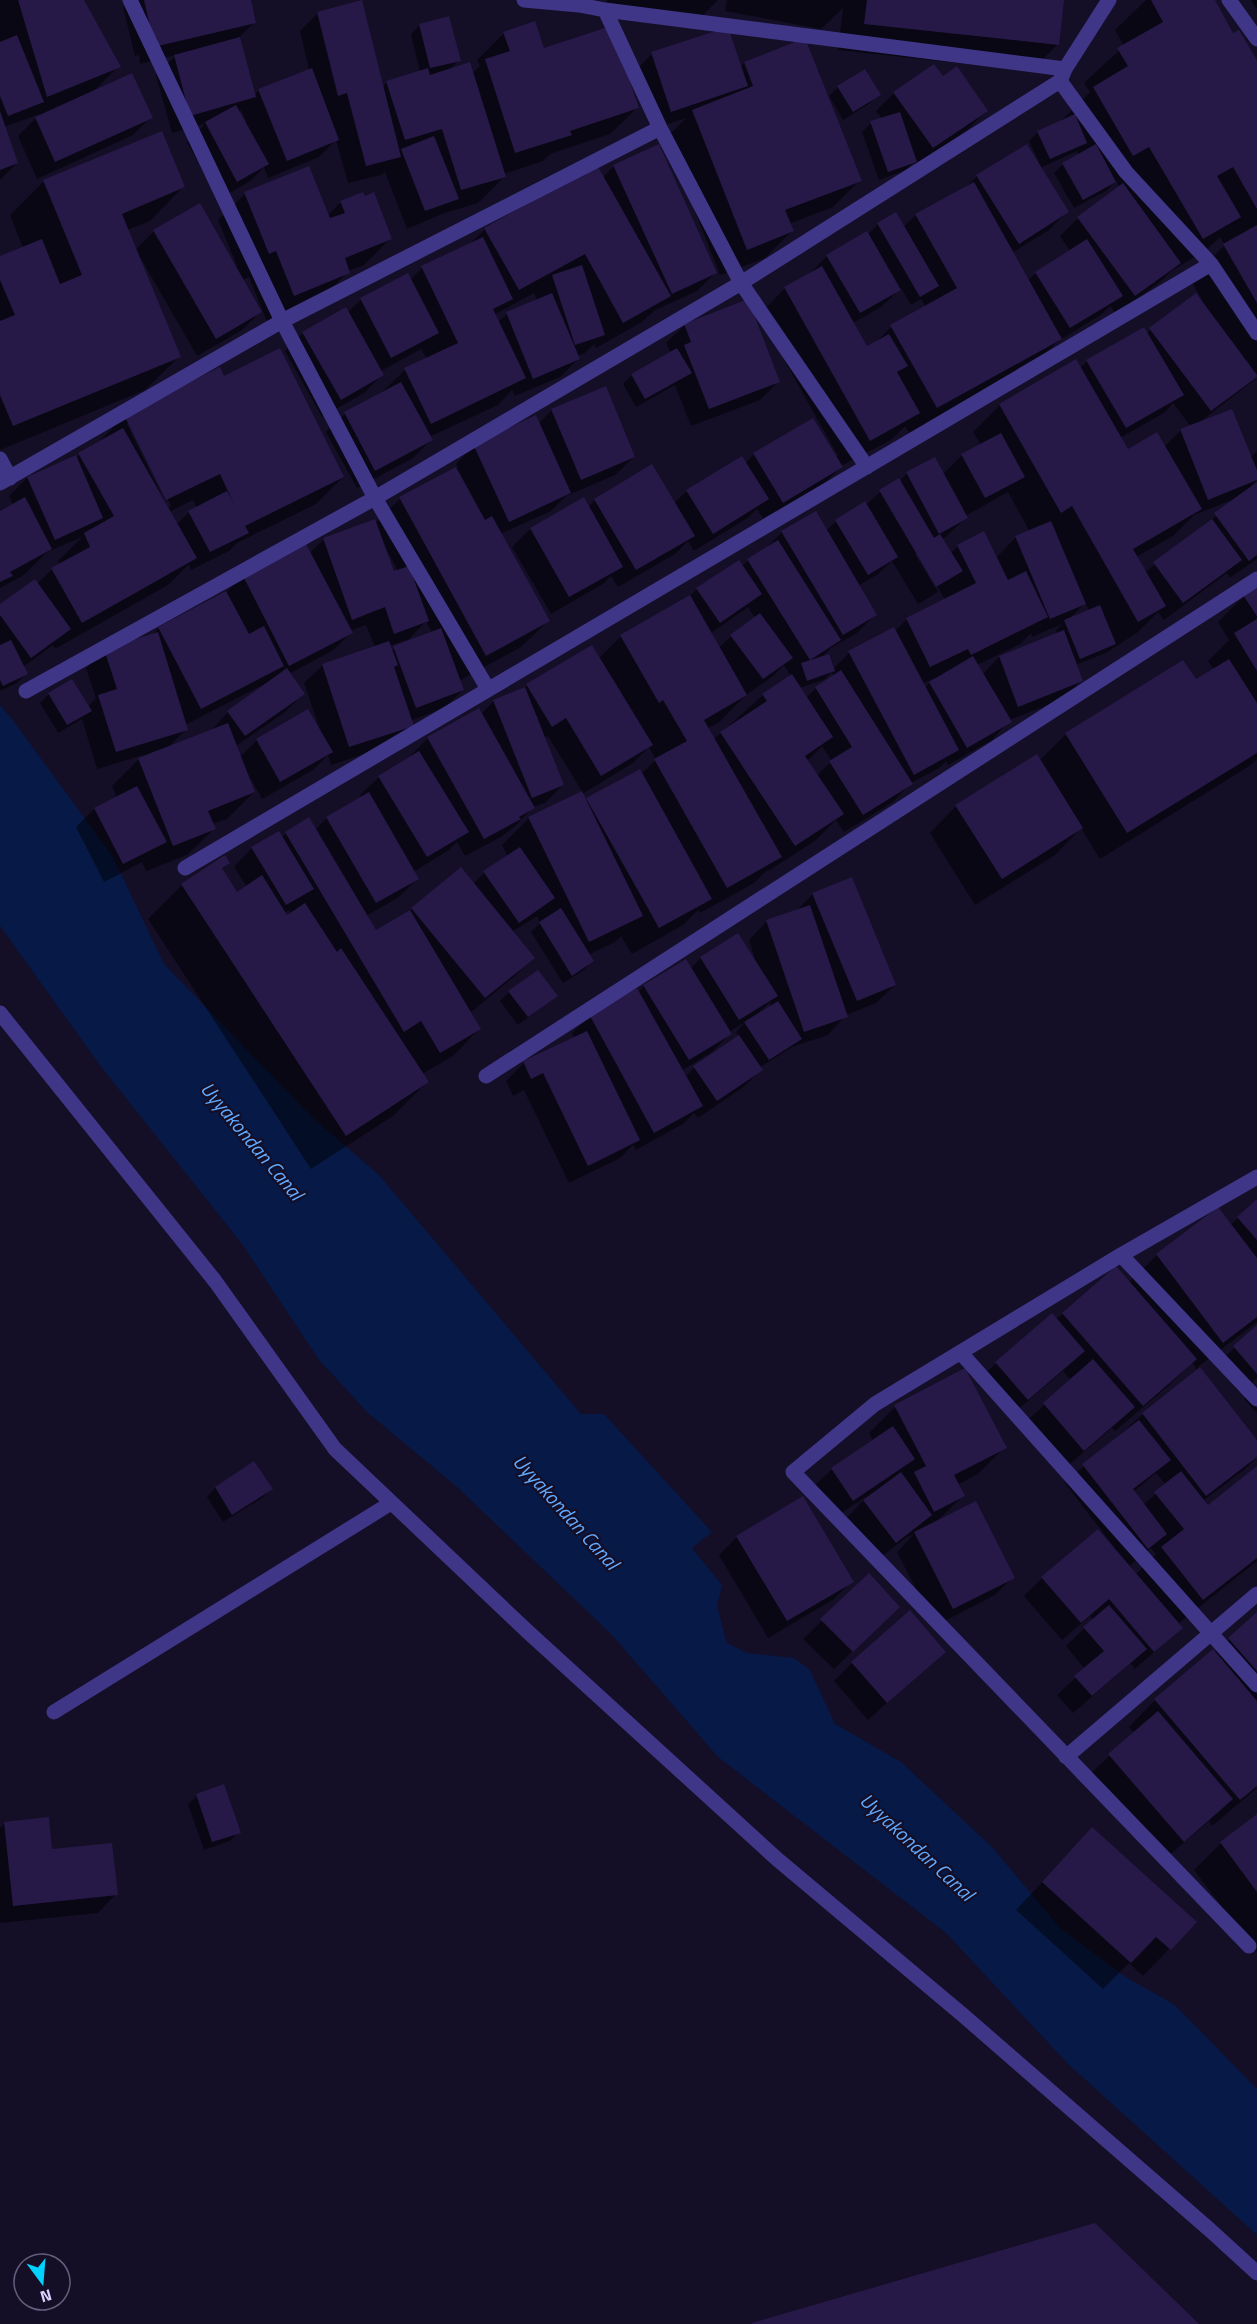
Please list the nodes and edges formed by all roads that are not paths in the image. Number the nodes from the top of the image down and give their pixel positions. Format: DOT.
graph roads {
  1 [pos="130,0"];
  2 [pos="524,0"];
  3 [pos="1109,0"];
  4 [pos="1229,0"];
  5 [pos="579,2"];
  6 [pos="605,10"];
  7 [pos="1255,30"];
  8 [pos="1062,75"];
  9 [pos="660,128"];
  10 [pos="1211,264"];
  11 [pos="741,283"];
  12 [pos="282,321"];
  13 [pos="1257,333"];
  14 [pos="0,459"];
  15 [pos="867,467"];
  16 [pos="5,480"];
  17 [pos="375,498"];
  18 [pos="1257,579"];
  19 [pos="488,689"];
  20 [pos="26,691"];
  21 [pos="185,868"];
  22 [pos="0,1013"];
  23 [pos="486,1076"];
  24 [pos="1257,1177"];
  25 [pos="1121,1255"];
  26 [pos="961,1353"];
  27 [pos="1257,1399"];
  28 [pos="391,1503"];
  29 [pos="1257,1594"];
  30 [pos="1210,1633"];
  31 [pos="1257,1685"];
  32 [pos="54,1712"];
  33 [pos="1066,1757"];
  34 [pos="1250,1946"];
  35 [pos="1257,2273"];
  1 -- 12 [label="street"];
  2 -- 5 [label="street"];
  3 -- 8 [label="street"];
  4 -- 7 [label="street"];
  5 -- 6 [label="street"];
  6 -- 8 [label="street"];
  6 -- 9 [label="street"];
  8 -- 10 [label="street"];
  8 -- 11 [label="street"];
  9 -- 11 [label="street"];
  9 -- 12 [label="street"];
  10 -- 13 [label="street"];
  10 -- 15 [label="street"];
  11 -- 15 [label="street"];
  11 -- 17 [label="street"];
  12 -- 16 [label="street"];
  12 -- 17 [label="street"];
  14 -- 16 [label="street"];
  15 -- 19 [label="street"];
  17 -- 19 [label="street"];
  17 -- 20 [label="street"];
  18 -- 23 [label="street"];
  19 -- 21 [label="street"];
  22 -- 28 [label="street"];
  24 -- 25 [label="street"];
  25 -- 26 [label="street"];
  25 -- 27 [label="street"];
  26 -- 30 [label="street"];
  26 -- 33 [label="street"];
  28 -- 32 [label="street"];
  28 -- 35 [label="street"];
  29 -- 30 [label="street"];
  30 -- 31 [label="street"];
  30 -- 33 [label="street"];
  33 -- 34 [label="street"];
}
